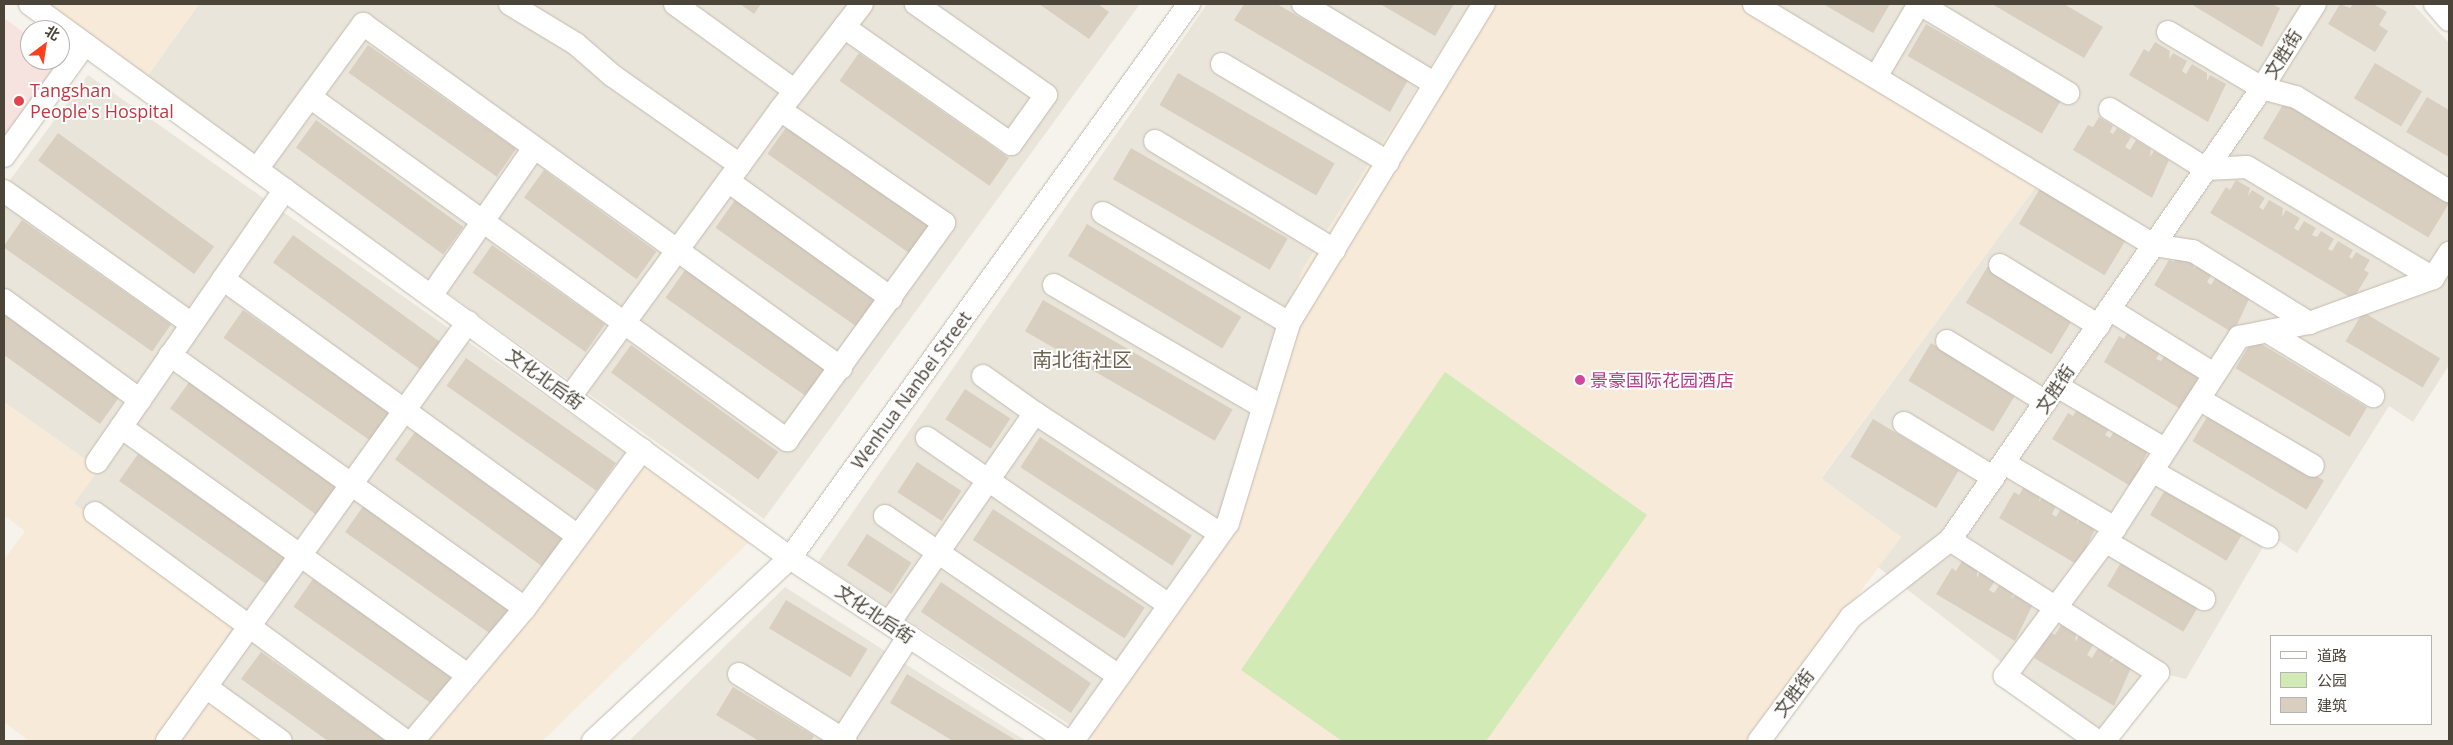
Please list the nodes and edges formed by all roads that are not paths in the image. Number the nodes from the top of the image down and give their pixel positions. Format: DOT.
graph roads {
  1 [pos="30,4"];
  2 [pos="510,4"];
  3 [pos="675,4"];
  4 [pos="862,4"];
  5 [pos="916,4"];
  6 [pos="1189,4"];
  7 [pos="1303,4"];
  8 [pos="1482,4"];
  9 [pos="1754,4"];
  10 [pos="1920,4"];
  11 [pos="2315,4"];
  12 [pos="2434,4"];
  13 [pos="2449,20"];
  14 [pos="844,27"];
  15 [pos="2168,32"];
  16 [pos="85,44"];
  17 [pos="1222,64"];
  18 [pos="1876,77"];
  19 [pos="1435,84"];
  20 [pos="2262,88"];
  21 [pos="794,90"];
  22 [pos="2068,93"];
  23 [pos="310,97"];
  24 [pos="2110,109"];
  25 [pos="780,110"];
  26 [pos="1155,142"];
  27 [pos="534,148"];
  28 [pos="4,156"];
  29 [pos="1388,162"];
  30 [pos="257,169"];
  31 [pos="2206,169"];
  32 [pos="734,173"];
  33 [pos="285,189"];
  34 [pos="4,191"];
  35 [pos="2449,191"];
  36 [pos="1103,213"];
  37 [pos="484,220"];
  38 [pos="2154,244"];
  39 [pos="677,250"];
  40 [pos="1334,250"];
  41 [pos="2449,253"];
  42 [pos="2000,265"];
  43 [pos="2434,278"];
  44 [pos="223,279"];
  45 [pos="1054,285"];
  46 [pos="431,296"];
  47 [pos="891,298"];
  48 [pos="4,300"];
  49 [pos="2104,318"];
  50 [pos="468,322"];
  51 [pos="625,322"];
  52 [pos="1289,323"];
  53 [pos="2309,323"];
  54 [pos="192,324"];
  55 [pos="2270,333"];
  56 [pos="1947,341"];
  57 [pos="170,355"];
  58 [pos="840,368"];
  59 [pos="2214,374"];
  60 [pos="983,376"];
  61 [pos="2051,394"];
  62 [pos="2373,396"];
  63 [pos="570,397"];
  64 [pos="2199,399"];
  65 [pos="140,400"];
  66 [pos="1262,406"];
  67 [pos="404,410"];
  68 [pos="1035,413"];
  69 [pos="1904,423"];
  70 [pos="121,427"];
  71 [pos="927,438"];
  72 [pos="642,450"];
  73 [pos="2166,450"];
  74 [pos="97,462"];
  75 [pos="2313,466"];
  76 [pos="1999,470"];
  77 [pos="2152,471"];
  78 [pos="988,482"];
  79 [pos="351,484"];
  80 [pos="95,513"];
  81 [pos="885,516"];
  82 [pos="1219,533"];
  83 [pos="2110,534"];
  84 [pos="578,536"];
  85 [pos="2268,537"];
  86 [pos="1950,540"];
  87 [pos="939,551"];
  88 [pos="301,555"];
  89 [pos="790,558"];
  90 [pos="2204,599"];
  91 [pos="1169,605"];
  92 [pos="525,608"];
  93 [pos="2056,608"];
  94 [pos="890,623"];
  95 [pos="248,629"];
  96 [pos="909,636"];
  97 [pos="739,674"];
  98 [pos="468,675"];
  99 [pos="1119,676"];
  100 [pos="206,687"];
  101 [pos="843,740"];
  102 [pos="168,741"];
  103 [pos="281,741"];
  104 [pos="405,741"];
  105 [pos="413,741"];
  106 [pos="593,741"];
  107 [pos="1068,741"];
  108 [pos="1073,741"];
  109 [pos="1759,741"];
  110 [pos="2096,741"];
  111 [pos="2104,741"];
  1 -- 16 [label="street, 文化北后街"];
  2 -- 32 [label="street"];
  3 -- 21 [label="street"];
  4 -- 14 [label="street"];
  5 -- 14 [label="street"];
  6 -- 89 [label="street, Wenhua Nanbei Street"];
  7 -- 19 [label="street"];
  8 -- 19 [label="street"];
  9 -- 18 [label="street"];
  10 -- 18 [label="street"];
  10 -- 22 [label="street"];
  11 -- 20 [label="street, 文胜街"];
  12 -- 13 [label="street"];
  14 -- 21 [label="street"];
  15 -- 20 [label="street"];
  16 -- 28 [label="street"];
  16 -- 30 [label="street, 文化北后街"];
  17 -- 29 [label="street"];
  18 -- 38 [label="street"];
  19 -- 29 [label="street"];
  20 -- 31 [label="street, 文胜街"];
  20 -- 35 [label="street"];
  21 -- 25 [label="street"];
  23 -- 27 [label="street"];
  23 -- 30 [label="street"];
  23 -- 37 [label="street"];
  24 -- 31 [label="street"];
  25 -- 32 [label="street"];
  25 -- 47 [label="street"];
  26 -- 40 [label="street"];
  27 -- 37 [label="street"];
  27 -- 39 [label="street"];
  29 -- 40 [label="street"];
  30 -- 33 [label="street, 文化北后街"];
  31 -- 38 [label="street, 文胜街"];
  31 -- 43 [label="street"];
  32 -- 39 [label="street"];
  32 -- 47 [label="street"];
  33 -- 44 [label="street"];
  33 -- 46 [label="street, 文化北后街"];
  34 -- 54 [label="street"];
  36 -- 52 [label="street"];
  37 -- 46 [label="street"];
  37 -- 51 [label="street"];
  38 -- 49 [label="street, 文胜街"];
  38 -- 53 [label="street"];
  39 -- 51 [label="street"];
  39 -- 58 [label="street"];
  40 -- 52 [label="street"];
  41 -- 43 [label="street"];
  42 -- 49 [label="street"];
  43 -- 53 [label="street"];
  44 -- 54 [label="street"];
  44 -- 67 [label="street"];
  45 -- 66 [label="street"];
  46 -- 50 [label="street, 文化北后街"];
  47 -- 58 [label="street"];
  48 -- 65 [label="street"];
  49 -- 59 [label="street"];
  49 -- 61 [label="street, 文胜街"];
  50 -- 63 [label="street, 文化北后街"];
  50 -- 67 [label="street"];
  51 -- 58 [label="street"];
  51 -- 63 [label="street"];
  52 -- 66 [label="street"];
  53 -- 55 [label="street"];
  54 -- 57 [label="street"];
  55 -- 59 [label="street"];
  55 -- 62 [label="street"];
  56 -- 61 [label="street"];
  57 -- 65 [label="street"];
  57 -- 79 [label="street"];
  59 -- 64 [label="street"];
  60 -- 68 [label="street"];
  61 -- 73 [label="street"];
  61 -- 76 [label="street, 文胜街"];
  63 -- 72 [label="street, 文化北后街"];
  64 -- 73 [label="street"];
  64 -- 75 [label="street"];
  65 -- 70 [label="street"];
  66 -- 82 [label="street"];
  67 -- 79 [label="street"];
  67 -- 84 [label="street"];
  68 -- 78 [label="street"];
  68 -- 82 [label="street"];
  69 -- 76 [label="street"];
  70 -- 74 [label="street"];
  70 -- 88 [label="street"];
  71 -- 78 [label="street"];
  72 -- 84 [label="street"];
  72 -- 89 [label="street, 文化北后街"];
  73 -- 77 [label="street"];
  76 -- 83 [label="street"];
  76 -- 86 [label="street, 文胜街"];
  77 -- 83 [label="street"];
  77 -- 85 [label="street"];
  78 -- 87 [label="street"];
  78 -- 91 [label="street"];
  79 -- 88 [label="street"];
  79 -- 92 [label="street"];
  80 -- 95 [label="street"];
  81 -- 87 [label="street"];
  82 -- 91 [label="street"];
  83 -- 90 [label="street"];
  83 -- 93 [label="street"];
  84 -- 92 [label="street"];
  86 -- 93 [label="street"];
  86 -- 109 [label="street, 文胜街"];
  87 -- 94 [label="street"];
  87 -- 99 [label="street"];
  88 -- 95 [label="street"];
  88 -- 98 [label="street"];
  89 -- 94 [label="street, 文化北后街"];
  89 -- 106 [label="street, Wenhua Nanbei Street"];
  91 -- 99 [label="street"];
  92 -- 98 [label="street"];
  93 -- 110 [label="street"];
  93 -- 111 [label="street"];
  94 -- 96 [label="street, 文化北后街"];
  95 -- 100 [label="street"];
  95 -- 104 [label="street"];
  96 -- 101 [label="street"];
  96 -- 107 [label="street, 文化北后街"];
  97 -- 101 [label="street"];
  98 -- 105 [label="street"];
  99 -- 108 [label="street"];
  100 -- 102 [label="street"];
  100 -- 103 [label="street"];
}
